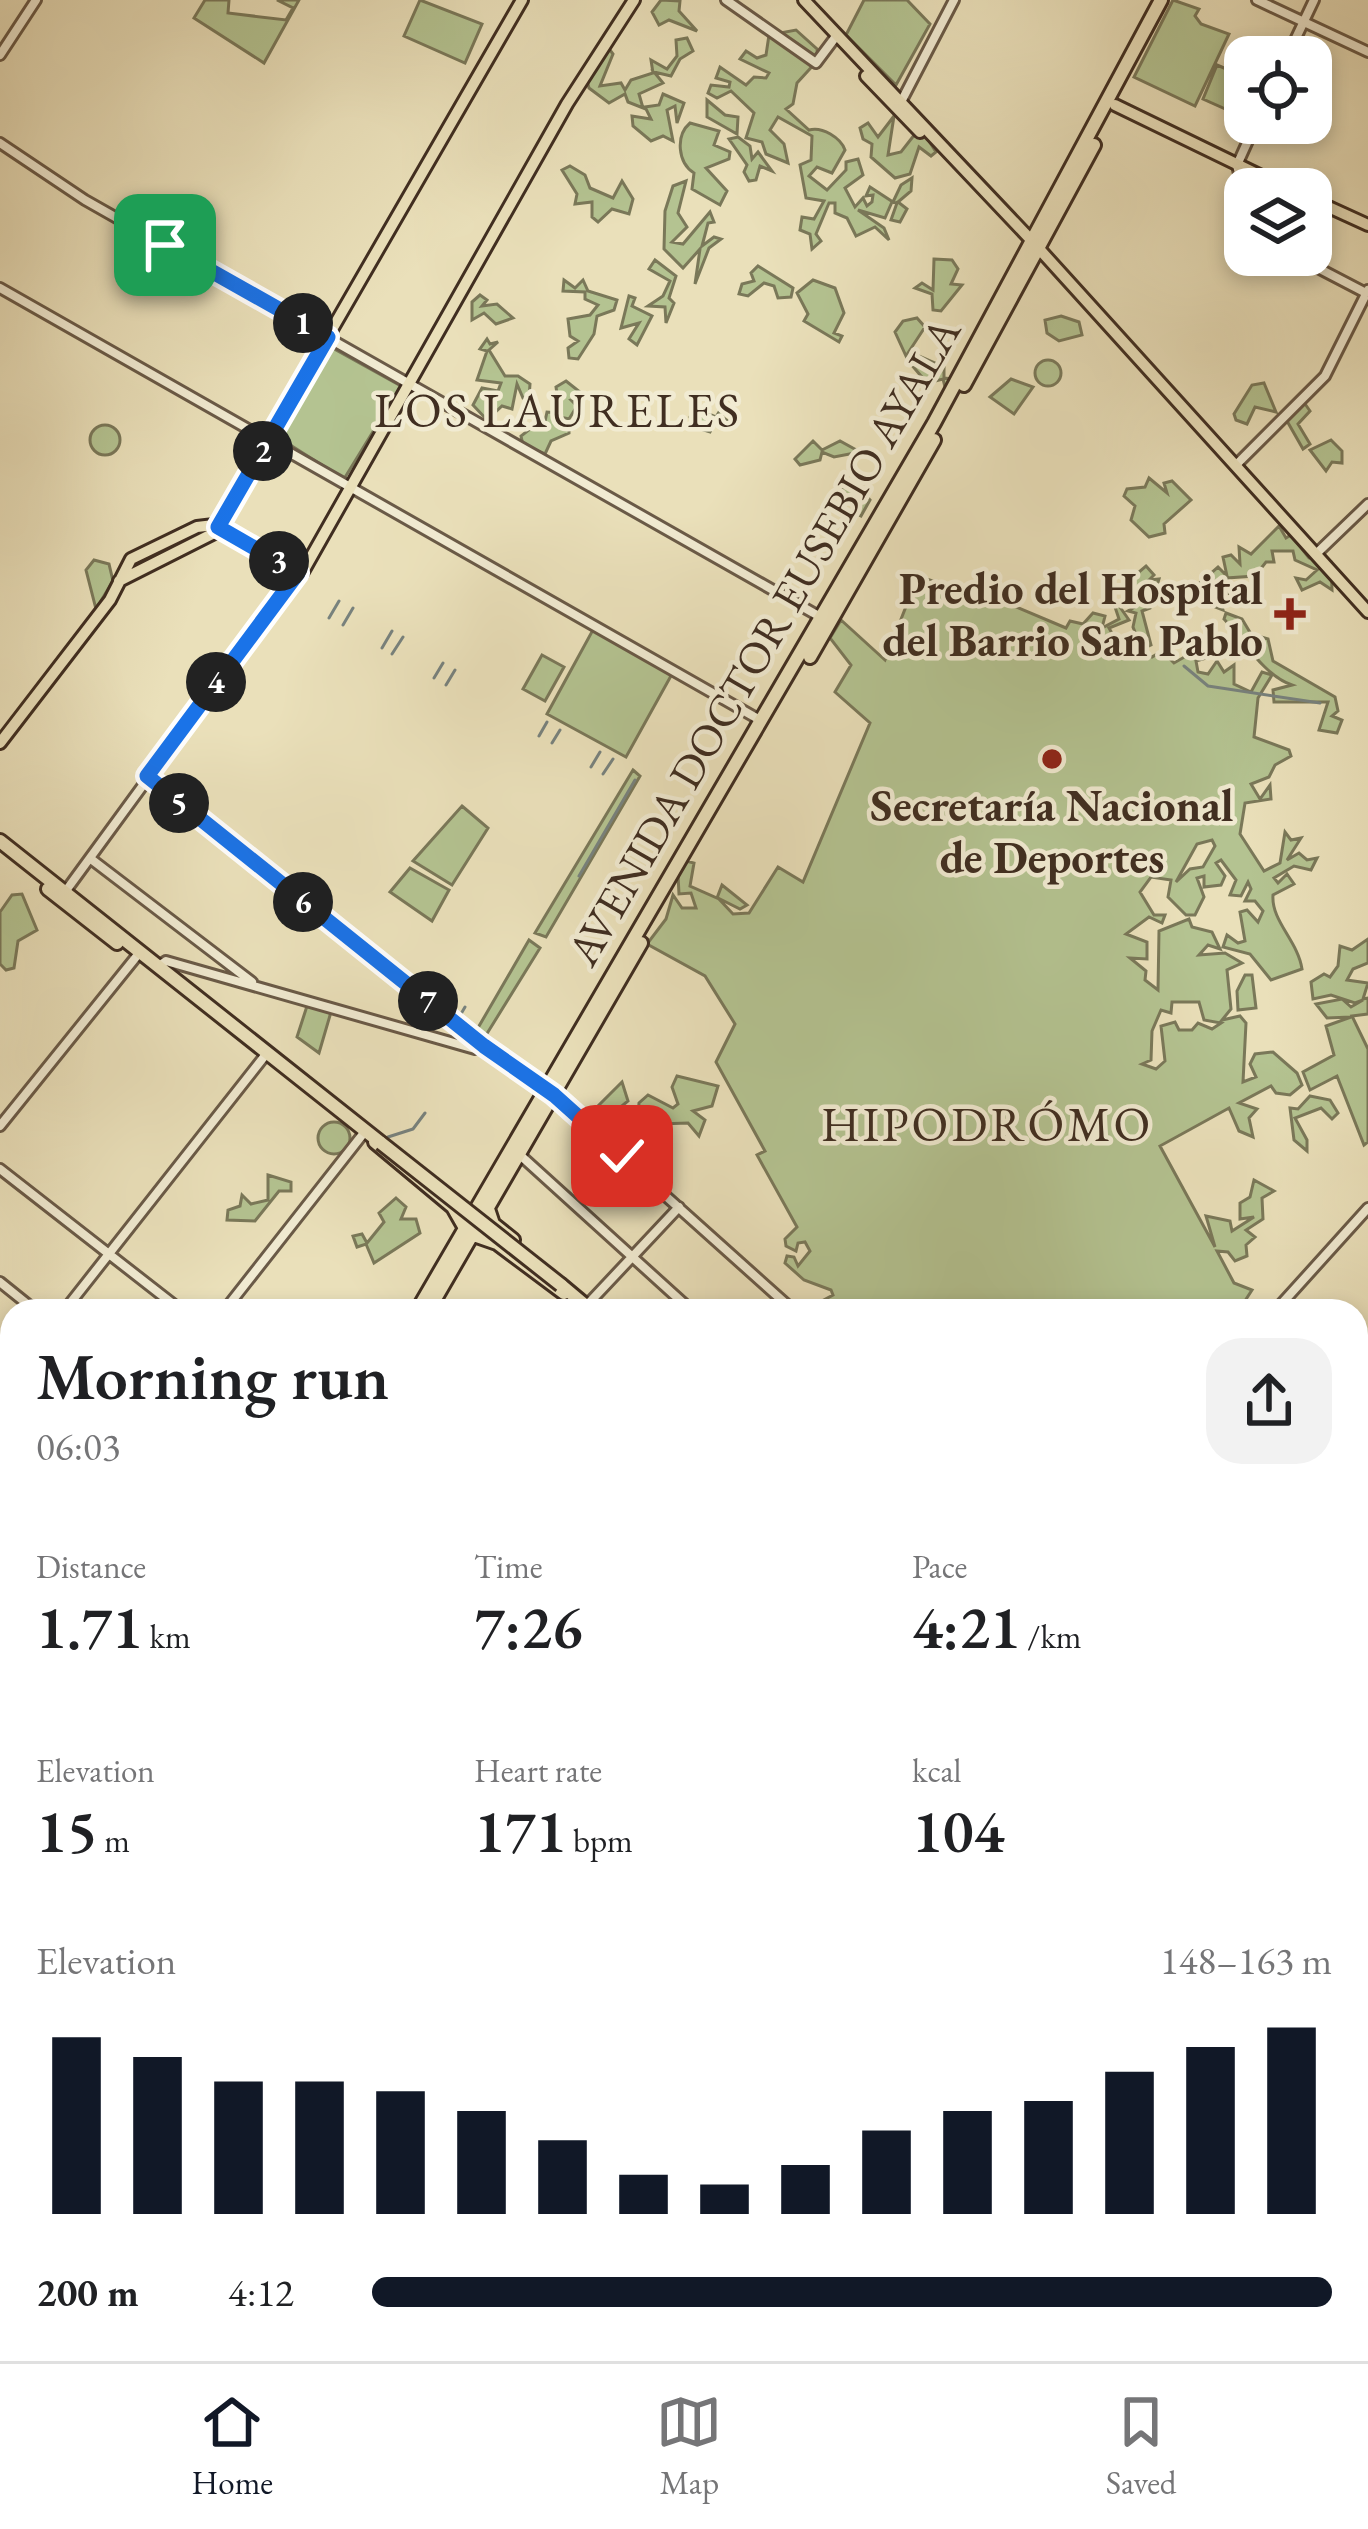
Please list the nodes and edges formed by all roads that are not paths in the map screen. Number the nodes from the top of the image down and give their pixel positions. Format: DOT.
graph roads {
  1 [pos="36,0"];
  2 [pos="522,0"];
  3 [pos="634,0"];
  4 [pos="726,0"];
  5 [pos="746,0"];
  6 [pos="794,0"];
  7 [pos="803,0"];
  8 [pos="954,0"];
  9 [pos="1165,0"];
  10 [pos="1257,0"];
  11 [pos="1314,0"];
  12 [pos="739,9"];
  13 [pos="1304,21"];
  14 [pos="1297,36"];
  15 [pos="835,37"];
  16 [pos="1368,52"];
  17 [pos="0,56"];
  18 [pos="898,105"];
  19 [pos="1115,105"];
  20 [pos="0,143"];
  21 [pos="1246,144"];
  22 [pos="1237,165"];
  23 [pos="1238,168"];
  24 [pos="1243,168"];
  25 [pos="1332,210"];
  26 [pos="1368,226"];
  27 [pos="1033,249"];
  28 [pos="1332,274"];
  29 [pos="0,287"];
  30 [pos="1367,292"];
  31 [pos="328,337"];
  32 [pos="410,382"];
  33 [pos="269,441"];
  34 [pos="1234,467"];
  35 [pos="349,488"];
  36 [pos="1368,504"];
  37 [pos="218,527"];
  38 [pos="1316,554"];
  39 [pos="300,574"];
  40 [pos="1368,611"];
  41 [pos="827,620"];
  42 [pos="764,722"];
  43 [pos="0,743"];
  44 [pos="147,776"];
  45 [pos="0,841"];
  46 [pos="0,851"];
  47 [pos="91,859"];
  48 [pos="63,895"];
  49 [pos="136,957"];
  50 [pos="162,963"];
  51 [pos="610,978"];
  52 [pos="256,986"];
  53 [pos="607,1002"];
  54 [pos="484,1046"];
  55 [pos="266,1054"];
  56 [pos="549,1094"];
  57 [pos="0,1126"];
  58 [pos="375,1141"];
  59 [pos="519,1154"];
  60 [pos="0,1169"];
  61 [pos="484,1206"];
  62 [pos="679,1207"];
  63 [pos="1368,1208"];
  64 [pos="470,1231"];
  65 [pos="110,1254"];
  66 [pos="634,1258"];
  67 [pos="563,1289"];
  68 [pos="74,1299"];
  69 [pos="167,1299"];
  70 [pos="235,1299"];
  71 [pos="425,1299"];
  72 [pos="434,1299"];
  73 [pos="574,1299"];
  74 [pos="597,1299"];
  75 [pos="679,1299"];
  76 [pos="781,1299"];
  77 [pos="1286,1299"];
  1 -- 17 [label="street"];
  2 -- 31 [label="main road"];
  3 -- 32 [label="main road"];
  4 -- 12 [label="street"];
  5 -- 12 [label="street"];
  6 -- 15 [label="main road"];
  7 -- 15 [label="main road"];
  8 -- 18 [label="street"];
  9 -- 19 [label="highway, AVENIDA DOCTOR EUSEBIO AYALA"];
  9 -- 27 [label="highway, AVENIDA DOCTOR EUSEBIO AYALA"];
  10 -- 13 [label="street"];
  11 -- 13 [label="street"];
  12 -- 15 [label="street"];
  13 -- 14 [label="street"];
  13 -- 16 [label="street"];
  15 -- 18 [label="main road"];
  18 -- 27 [label="main road"];
  19 -- 22 [label="main road"];
  19 -- 27 [label="highway, AVENIDA DOCTOR EUSEBIO AYALA"];
  20 -- 31 [label="street"];
  21 -- 22 [label="street"];
  22 -- 23 [label="street"];
  22 -- 24 [label="main road"];
  25 -- 26 [label="main road"];
  27 -- 34 [label="main road"];
  27 -- 41 [label="highway, AVENIDA DOCTOR EUSEBIO AYALA"];
  28 -- 30 [label="street"];
  29 -- 33 [label="street"];
  30 -- 34 [label="street"];
  31 -- 32 [label="street"];
  31 -- 33 [label="main road"];
  32 -- 35 [label="main road"];
  32 -- 41 [label="street"];
  33 -- 35 [label="street"];
  33 -- 37 [label="main road"];
  34 -- 38 [label="main road"];
  35 -- 39 [label="main road"];
  35 -- 42 [label="street"];
  36 -- 38 [label="street"];
  37 -- 39 [label="main road"];
  37 -- 43 [label="main road"];
  38 -- 40 [label="main road"];
  39 -- 44 [label="street"];
  41 -- 42 [label="highway, AVENIDA DOCTOR EUSEBIO AYALA"];
  41 -- 53 [label="highway, AVENIDA DOCTOR EUSEBIO AYALA"];
  42 -- 51 [label="highway, AVENIDA DOCTOR EUSEBIO AYALA"];
  44 -- 47 [label="street"];
  44 -- 54 [label="street"];
  45 -- 48 [label="highway"];
  46 -- 48 [label="highway"];
  47 -- 48 [label="street"];
  47 -- 52 [label="street"];
  48 -- 49 [label="highway"];
  48 -- 50 [label="highway"];
  49 -- 50 [label="highway"];
  49 -- 55 [label="highway"];
  49 -- 57 [label="street"];
  50 -- 52 [label="street"];
  50 -- 55 [label="highway"];
  51 -- 53 [label="highway"];
  51 -- 56 [label="highway, AVENIDA DOCTOR EUSEBIO AYALA"];
  52 -- 54 [label="street"];
  53 -- 56 [label="highway, AVENIDA DOCTOR EUSEBIO AYALA"];
  54 -- 56 [label="street"];
  55 -- 58 [label="highway"];
  55 -- 65 [label="street"];
  56 -- 59 [label="highway, AVENIDA DOCTOR EUSEBIO AYALA"];
  56 -- 61 [label="highway, AVENIDA DOCTOR EUSEBIO AYALA"];
  56 -- 62 [label="street"];
  58 -- 61 [label="highway"];
  58 -- 64 [label="highway"];
  58 -- 67 [label="highway, bridge"];
  58 -- 70 [label="street"];
  59 -- 61 [label="highway, AVENIDA DOCTOR EUSEBIO AYALA"];
  59 -- 66 [label="street"];
  60 -- 65 [label="street"];
  61 -- 64 [label="highway, AVENIDA DOCTOR EUSEBIO AYALA"];
  61 -- 67 [label="highway"];
  62 -- 66 [label="street"];
  62 -- 76 [label="street"];
  63 -- 77 [label="street"];
  64 -- 67 [label="highway"];
  64 -- 71 [label="highway, AVENIDA DOCTOR EUSEBIO AYALA"];
  64 -- 72 [label="highway, AVENIDA DOCTOR EUSEBIO AYALA"];
  65 -- 68 [label="street"];
  65 -- 69 [label="street"];
  66 -- 74 [label="street"];
  66 -- 75 [label="street"];
  67 -- 73 [label="highway"];
}
